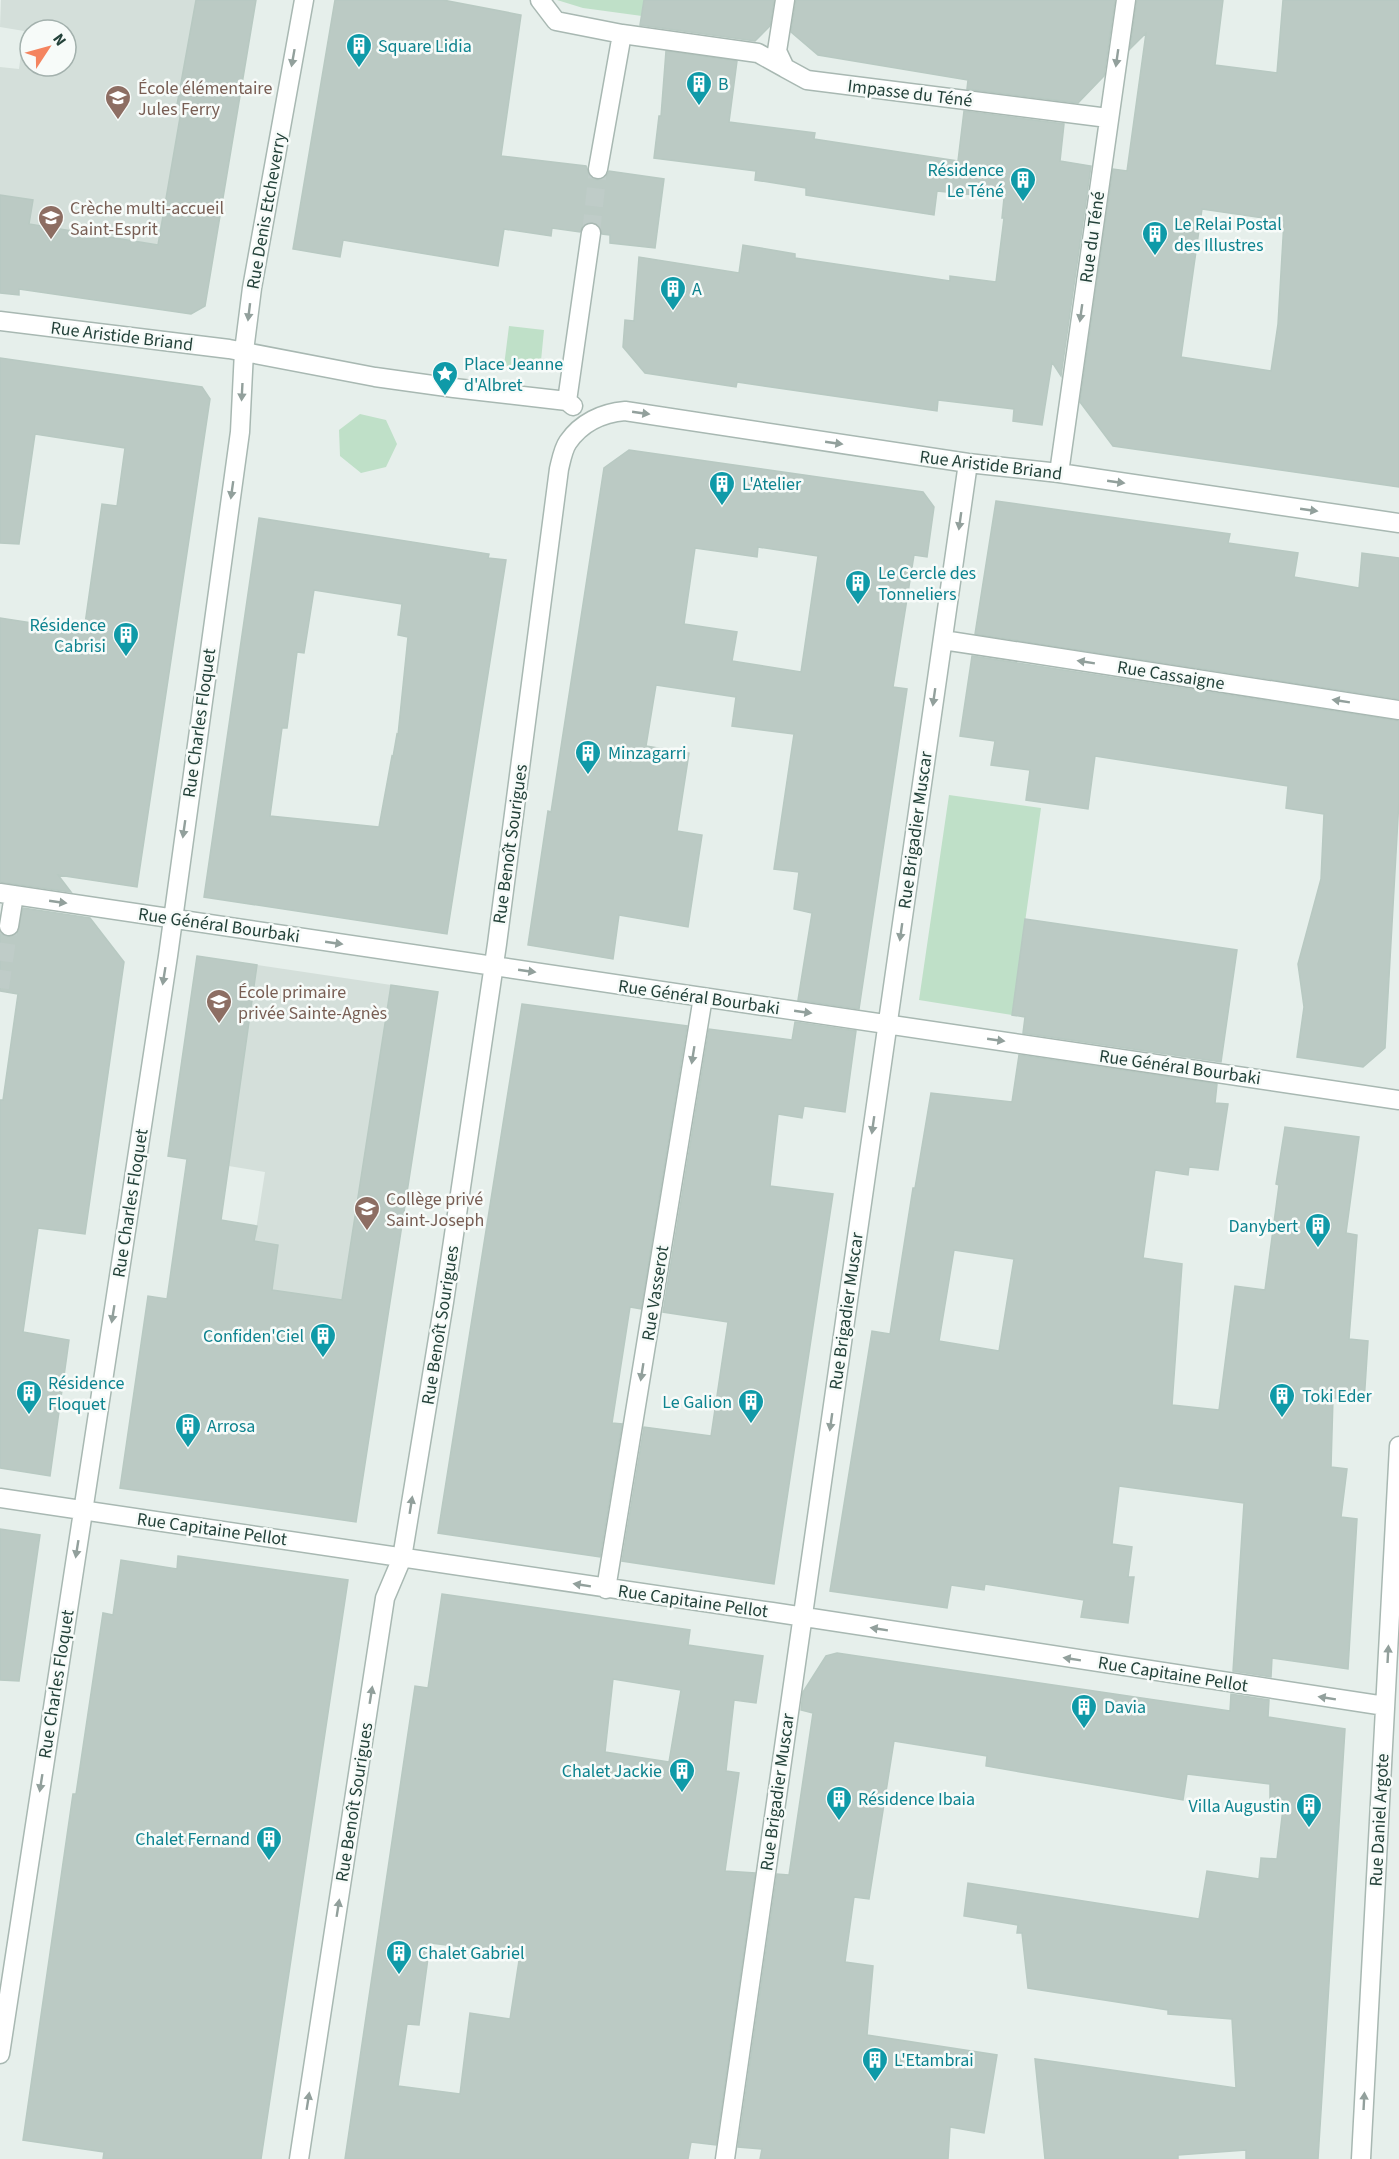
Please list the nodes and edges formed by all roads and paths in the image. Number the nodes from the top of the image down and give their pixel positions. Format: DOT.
graph roads {
  1 [pos="304,0"];
  2 [pos="540,0"];
  3 [pos="785,0"];
  4 [pos="1126,0"];
  5 [pos="622,34"];
  6 [pos="785,68"];
  7 [pos="1108,118"];
  8 [pos="598,169"];
  9 [pos="591,233"];
  10 [pos="0,321"];
  11 [pos="244,351"];
  12 [pos="586,423"];
  13 [pos="968,463"];
  14 [pos="1059,473"];
  15 [pos="1399,523"];
  16 [pos="943,640"];
  17 [pos="1399,710"];
  18 [pos="7,894"];
  19 [pos="173,918"];
  20 [pos="9,926"];
  21 [pos="494,966"];
  22 [pos="703,997"];
  23 [pos="887,1025"];
  24 [pos="1399,1100"];
  25 [pos="1399,1446"];
  26 [pos="0,1498"];
  27 [pos="82,1510"];
  28 [pos="402,1558"];
  29 [pos="606,1589"];
  30 [pos="803,1617"];
  31 [pos="1393,1688"];
  32 [pos="1385,1706"];
  33 [pos="0,2054"];
  34 [pos="300,2159"];
  35 [pos="725,2159"];
  36 [pos="1361,2159"];
  1 -- 11 [label="street, Rue Denis Etcheverry, one-way"];
  2 -- 5 [label="street, Impasse du Téné"];
  3 -- 6 [label="street"];
  4 -- 7 [label="street, Rue du Téné, one-way"];
  5 -- 6 [label="street, Impasse du Téné"];
  5 -- 8 [label="street"];
  6 -- 7 [label="street, Impasse du Téné"];
  7 -- 14 [label="street, Rue du Téné, one-way"];
  9 -- 11 [label="street"];
  10 -- 11 [label="street, Rue Aristide Briand"];
  11 -- 19 [label="street, Rue Charles Floquet, one-way"];
  12 -- 13 [label="street, Rue Aristide Briand, one-way"];
  12 -- 21 [label="street, Rue Benoît Sourigues"];
  13 -- 14 [label="street, Rue Aristide Briand"];
  13 -- 16 [label="street, Rue Brigadier Muscar, one-way"];
  14 -- 15 [label="street, Rue Aristide Briand, one-way"];
  17 -- 16 [label="street, Rue Cassaigne, one-way"];
  16 -- 23 [label="street, Rue Brigadier Muscar, one-way"];
  18 -- 19 [label="street, Rue Général Bourbaki, one-way"];
  18 -- 20 [label="street"];
  19 -- 21 [label="street, Rue Général Bourbaki, one-way"];
  19 -- 27 [label="street, Rue Charles Floquet, one-way"];
  21 -- 22 [label="street, Rue Général Bourbaki, one-way"];
  28 -- 21 [label="street, Rue Benoît Sourigues, one-way"];
  22 -- 23 [label="street, Rue Général Bourbaki, one-way"];
  22 -- 29 [label="street, Rue Vasserot, one-way"];
  23 -- 24 [label="street, Rue Général Bourbaki, one-way"];
  23 -- 30 [label="street, Rue Brigadier Muscar, one-way"];
  31 -- 25 [label="street, Rue Daniel Argote, one-way"];
  26 -- 27 [label="street, Rue Capitaine Pellot"];
  27 -- 28 [label="street, Rue Capitaine Pellot"];
  27 -- 33 [label="street, Rue Charles Floquet, one-way"];
  29 -- 28 [label="street, Rue Capitaine Pellot, one-way"];
  34 -- 28 [label="street, Rue Benoît Sourigues, one-way"];
  29 -- 30 [label="street, Rue Capitaine Pellot"];
  32 -- 30 [label="street, Rue Capitaine Pellot, one-way"];
  30 -- 35 [label="street, Rue Brigadier Muscar"];
  31 -- 32 [label="street, Rue Daniel Argote"];
  36 -- 32 [label="street, Rue Daniel Argote, one-way"];
}
